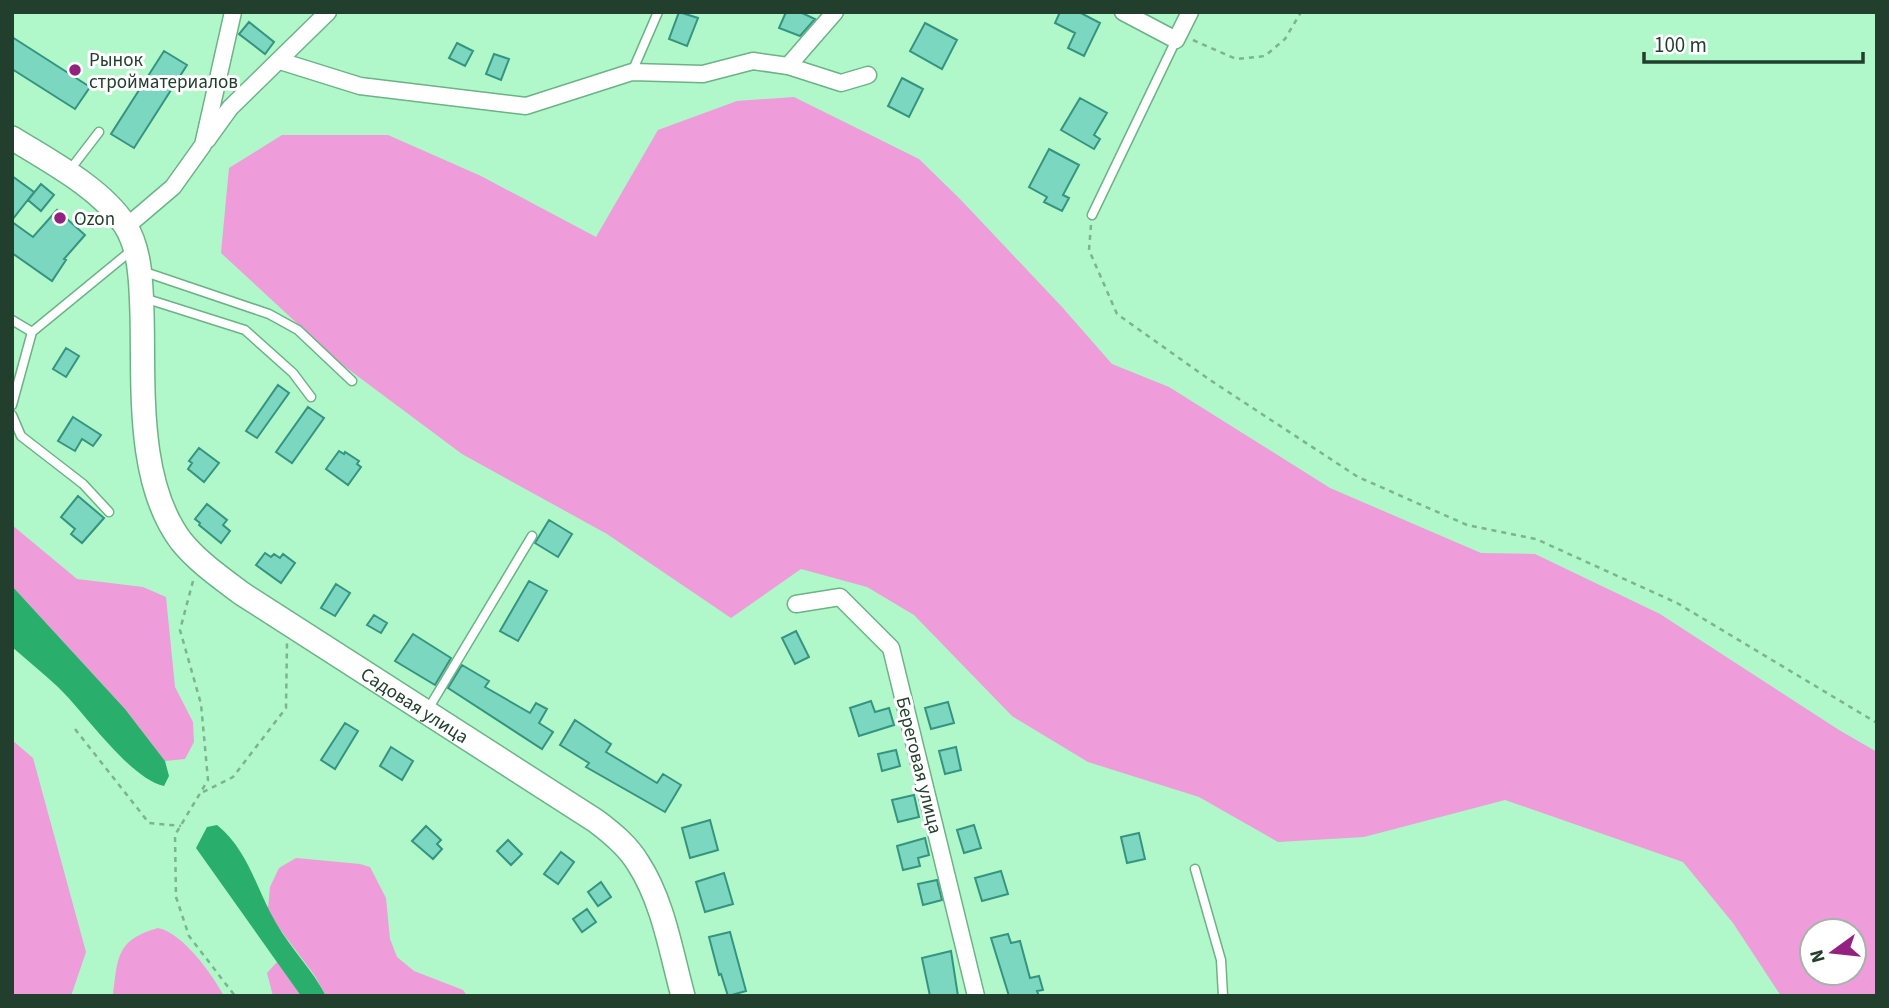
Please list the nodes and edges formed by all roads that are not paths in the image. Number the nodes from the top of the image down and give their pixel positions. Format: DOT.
graph roads {
  1 [pos="233,12"];
  2 [pos="328,12"];
  3 [pos="658,12"];
  4 [pos="835,12"];
  5 [pos="1123,12"];
  6 [pos="1190,12"];
  7 [pos="1177,37"];
  8 [pos="280,61"];
  9 [pos="788,65"];
  10 [pos="632,72"];
  11 [pos="868,75"];
  12 [pos="99,132"];
  13 [pos="12,138"];
  14 [pos="203,145"];
  15 [pos="68,173"];
  16 [pos="1091,215"];
  17 [pos="133,248"];
  18 [pos="142,298"];
  19 [pos="12,320"];
  20 [pos="32,332"];
  21 [pos="352,381"];
  22 [pos="311,397"];
  23 [pos="12,405"];
  24 [pos="12,415"];
  25 [pos="109,512"];
  26 [pos="533,536"];
  27 [pos="796,604"];
  28 [pos="427,712"];
  29 [pos="1195,869"];
  30 [pos="682,996"];
  31 [pos="976,996"];
  32 [pos="1223,996"];
  1 -- 14 [label="street"];
  2 -- 8 [label="street"];
  3 -- 10 [label="lane"];
  4 -- 9 [label="street"];
  5 -- 7 [label="street"];
  6 -- 7 [label="street"];
  7 -- 16 [label="lane"];
  8 -- 10 [label="street"];
  8 -- 14 [label="street"];
  9 -- 10 [label="street"];
  9 -- 11 [label="street"];
  12 -- 15 [label="lane"];
  13 -- 15 [label="street"];
  14 -- 17 [label="street"];
  15 -- 17 [label="street"];
  17 -- 18 [label="street, Садовая улица"];
  17 -- 20 [label="lane"];
  17 -- 21 [label="lane"];
  18 -- 22 [label="lane"];
  18 -- 28 [label="street, Садовая улица"];
  19 -- 20 [label="lane"];
  20 -- 23 [label="lane"];
  24 -- 25 [label="lane"];
  26 -- 28 [label="lane"];
  27 -- 31 [label="street, Береговая улица"];
  28 -- 30 [label="street, Садовая улица"];
  29 -- 32 [label="lane"];
}
